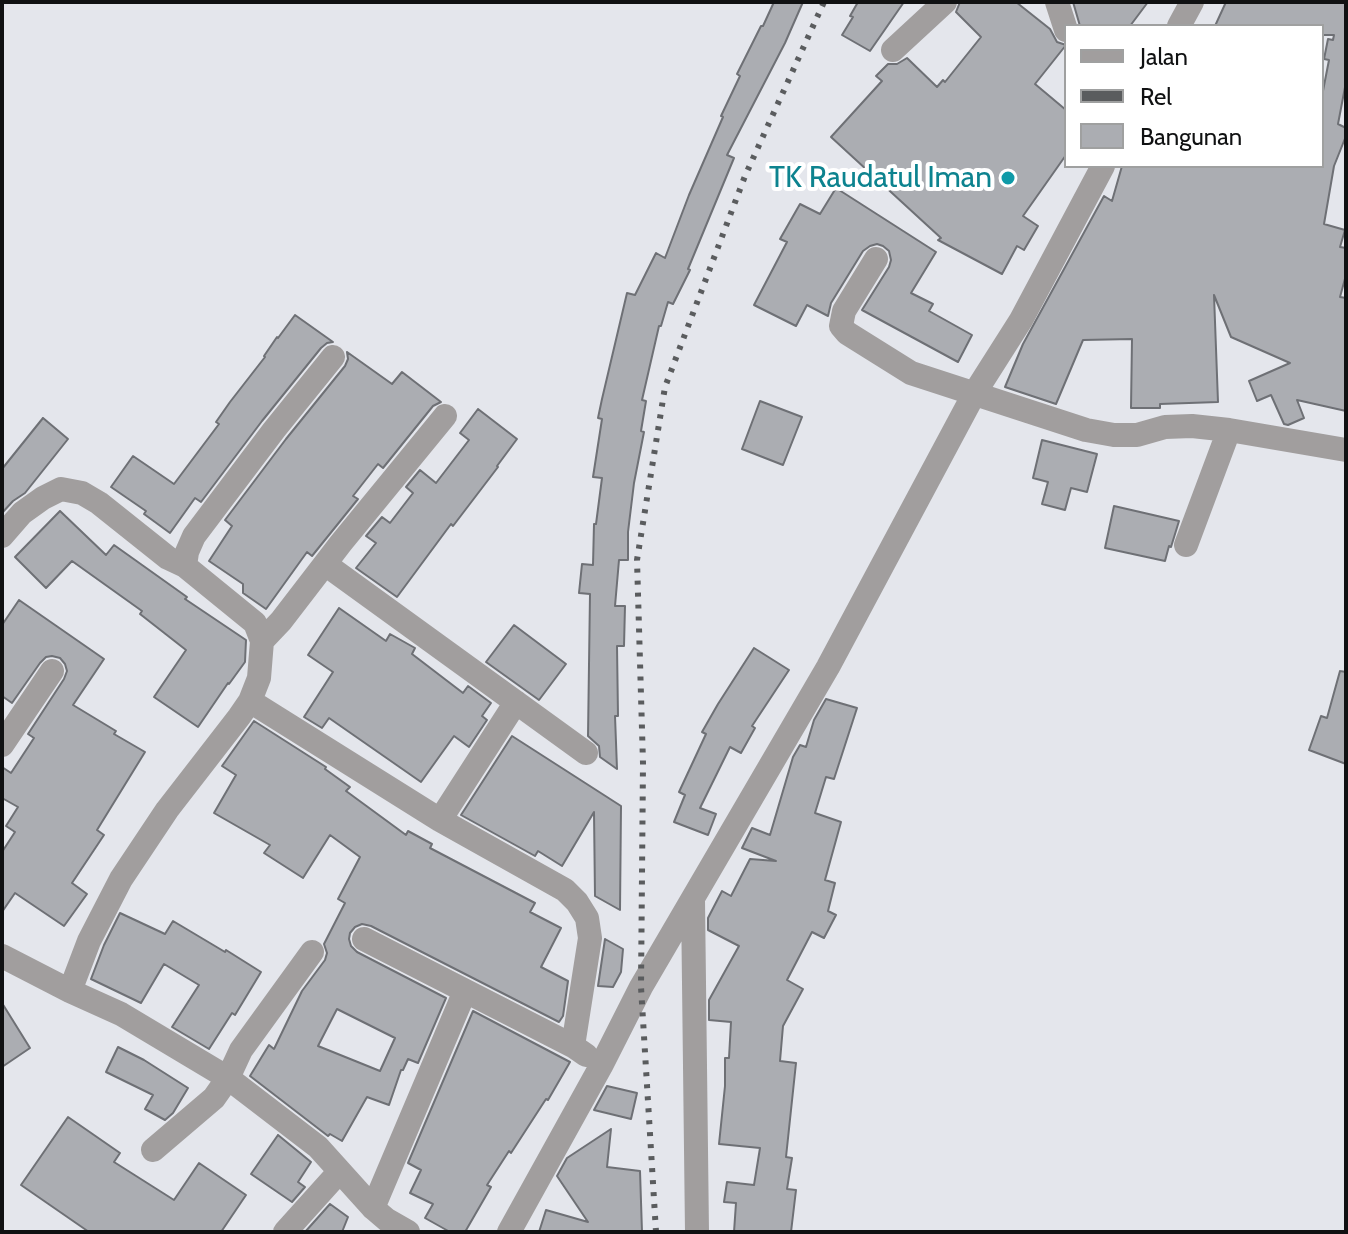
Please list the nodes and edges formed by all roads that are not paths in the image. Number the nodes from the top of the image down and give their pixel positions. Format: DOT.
graph roads {
  1 [pos="945,2"];
  2 [pos="1057,2"];
  3 [pos="1192,2"];
  4 [pos="1064,24"];
  5 [pos="1180,24"];
  6 [pos="893,50"];
  7 [pos="1102,168"];
  8 [pos="876,259"];
  9 [pos="333,357"];
  10 [pos="974,394"];
  11 [pos="445,416"];
  12 [pos="1229,430"];
  13 [pos="1344,443"];
  14 [pos="2,536"];
  15 [pos="1186,545"];
  16 [pos="325,564"];
  17 [pos="185,566"];
  18 [pos="262,641"];
  19 [pos="52,671"];
  20 [pos="250,701"];
  21 [pos="516,702"];
  22 [pos="2,745"];
  23 [pos="586,753"];
  24 [pos="440,820"];
  25 [pos="693,897"];
  26 [pos="364,939"];
  27 [pos="312,952"];
  28 [pos="2,956"];
  29 [pos="70,991"];
  30 [pos="465,991"];
  31 [pos="573,1046"];
  32 [pos="601,1066"];
  33 [pos="228,1078"];
  34 [pos="153,1150"];
  35 [pos="339,1172"];
  36 [pos="373,1208"];
  37 [pos="285,1232"];
  38 [pos="408,1232"];
  39 [pos="509,1232"];
  40 [pos="697,1232"];
  1 -- 6 [label="street"];
  2 -- 4 [label="street"];
  3 -- 5 [label="street"];
  7 -- 10 [label="street"];
  8 -- 10 [label="street"];
  9 -- 17 [label="street"];
  10 -- 12 [label="street"];
  10 -- 25 [label="street"];
  11 -- 16 [label="street"];
  12 -- 13 [label="street"];
  12 -- 15 [label="street"];
  14 -- 17 [label="street"];
  16 -- 18 [label="street"];
  16 -- 21 [label="street"];
  17 -- 18 [label="street"];
  18 -- 20 [label="street"];
  19 -- 22 [label="street"];
  20 -- 24 [label="street"];
  20 -- 29 [label="street"];
  21 -- 23 [label="street"];
  21 -- 24 [label="street"];
  24 -- 31 [label="street"];
  25 -- 32 [label="street"];
  25 -- 40 [label="street"];
  26 -- 30 [label="street"];
  27 -- 33 [label="street"];
  28 -- 29 [label="street"];
  29 -- 33 [label="street"];
  30 -- 31 [label="street"];
  30 -- 36 [label="street"];
  31 -- 32 [label="street"];
  32 -- 39 [label="street"];
  33 -- 34 [label="street"];
  33 -- 35 [label="street"];
  35 -- 36 [label="street"];
  35 -- 37 [label="street"];
  36 -- 38 [label="street"];
}
